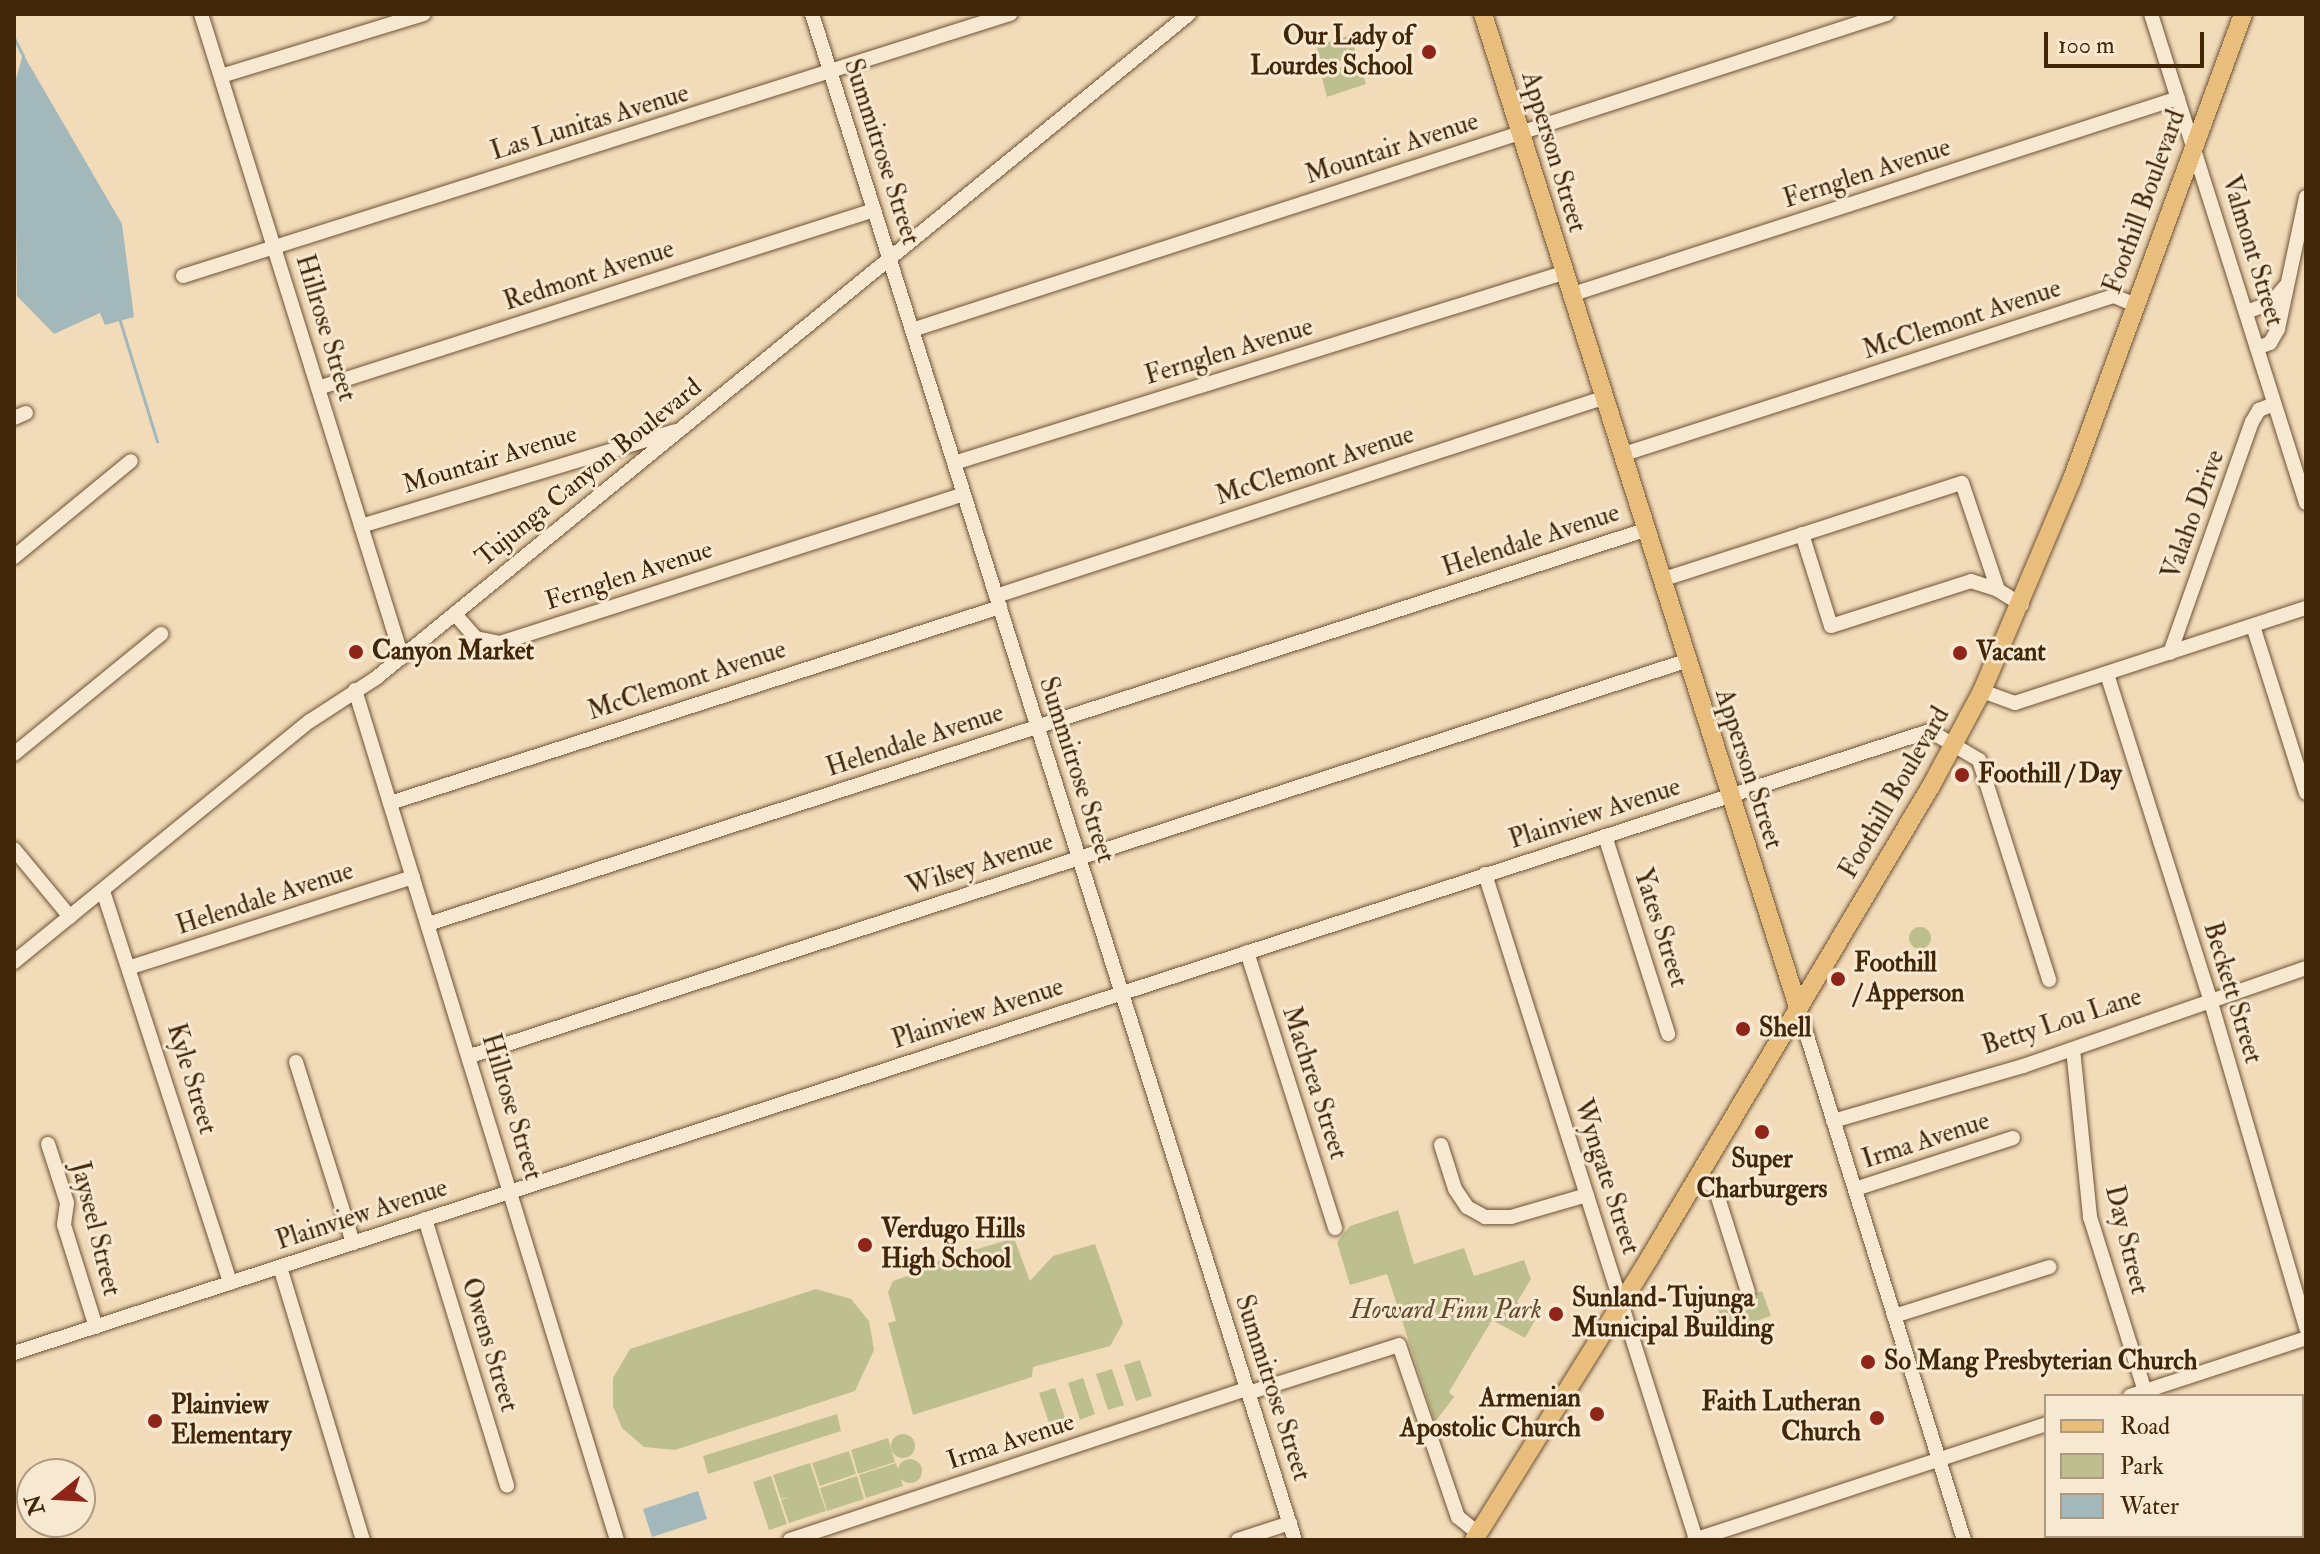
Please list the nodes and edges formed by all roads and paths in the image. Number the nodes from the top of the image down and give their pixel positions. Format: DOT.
graph roads {
  1 [pos="201,14"];
  2 [pos="424,14"];
  3 [pos="812,14"];
  4 [pos="1010,14"];
  5 [pos="1189,14"];
  6 [pos="1483,14"];
  7 [pos="1887,14"];
  8 [pos="2151,14"];
  9 [pos="2243,14"];
  10 [pos="831,72"];
  11 [pos="221,76"];
  12 [pos="2178,98"];
  13 [pos="1520,133"];
  14 [pos="2193,145"];
  15 [pos="2306,197"];
  16 [pos="874,210"];
  17 [pos="2300,247"];
  18 [pos="274,248"];
  19 [pos="890,259"];
  20 [pos="1563,273"];
  21 [pos="183,276"];
  22 [pos="2286,286"];
  23 [pos="1570,295"];
  24 [pos="2135,305"];
  25 [pos="2246,312"];
  26 [pos="912,330"];
  27 [pos="2257,348"];
  28 [pos="318,388"];
  29 [pos="1603,398"];
  30 [pos="2274,404"];
  31 [pos="679,430"];
  32 [pos="1621,455"];
  33 [pos="131,461"];
  34 [pos="954,463"];
  35 [pos="964,494"];
  36 [pos="2306,503"];
  37 [pos="361,526"];
  38 [pos="1645,530"];
  39 [pos="1802,534"];
  40 [pos="14,557"];
  41 [pos="1661,580"];
  42 [pos="1998,590"];
  43 [pos="998,601"];
  44 [pos="2022,605"];
  45 [pos="2306,608"];
  46 [pos="455,614"];
  47 [pos="2253,626"];
  48 [pos="161,634"];
  49 [pos="2170,653"];
  50 [pos="402,657"];
  51 [pos="1686,661"];
  52 [pos="2107,674"];
  53 [pos="355,690"];
  54 [pos="1982,691"];
  55 [pos="1038,727"];
  56 [pos="1956,744"];
  57 [pos="14,754"];
  58 [pos="2306,793"];
  59 [pos="1729,796"];
  60 [pos="390,803"];
  61 [pos="1605,836"];
  62 [pos="14,849"];
  63 [pos="1079,859"];
  64 [pos="1485,874"];
  65 [pos="413,877"];
  66 [pos="103,891"];
  67 [pos="70,917"];
  68 [pos="428,924"];
  69 [pos="1247,952"];
  70 [pos="14,962"];
  71 [pos="131,967"];
  72 [pos="2306,968"];
  73 [pos="2049,980"];
  74 [pos="1122,993"];
  75 [pos="2210,999"];
  76 [pos="1798,1007"];
  77 [pos="1668,1034"];
  78 [pos="2073,1049"];
  79 [pos="470,1056"];
  80 [pos="296,1062"];
  81 [pos="1833,1121"];
  82 [pos="2013,1138"];
  83 [pos="48,1144"];
  84 [pos="1441,1145"];
  85 [pos="1698,1175"];
  86 [pos="1855,1189"];
  87 [pos="512,1191"];
  88 [pos="1587,1195"];
  89 [pos="425,1219"];
  90 [pos="1335,1228"];
  91 [pos="353,1243"];
  92 [pos="280,1267"];
  93 [pos="2049,1267"];
  94 [pos="230,1283"];
  95 [pos="1748,1292"];
  96 [pos="1621,1303"];
  97 [pos="1894,1316"];
  98 [pos="96,1327"];
  99 [pos="2306,1328"];
  100 [pos="2306,1338"];
  101 [pos="14,1353"];
  102 [pos="1248,1391"];
  103 [pos="2145,1391"];
  104 [pos="2136,1394"];
  105 [pos="2044,1425"];
  106 [pos="1937,1459"];
  107 [pos="507,1486"];
  108 [pos="1290,1523"];
  109 [pos="1476,1537"];
  110 [pos="363,1540"];
  111 [pos="617,1540"];
  112 [pos="790,1540"];
  113 [pos="1238,1540"];
  114 [pos="1295,1540"];
  115 [pos="1695,1540"];
  116 [pos="1964,1540"];
  1 -- 11 [label="street, Hillrose Street"];
  2 -- 11 [label="street"];
  3 -- 10 [label="street, Summitrose Street"];
  4 -- 10 [label="street, Las Lunitas Avenue"];
  5 -- 19 [label="street, Tujunga Canyon Boulevard"];
  6 -- 13 [label="main road, Apperson Street"];
  7 -- 13 [label="street, Mountair Avenue"];
  8 -- 12 [label="street, Valmont Street"];
  9 -- 14 [label="main road, Foothill Boulevard"];
  10 -- 16 [label="street, Summitrose Street"];
  10 -- 18 [label="street, Las Lunitas Avenue"];
  11 -- 18 [label="street, Hillrose Street"];
  12 -- 14 [label="street, Valmont Street"];
  12 -- 23 [label="street, Fernglen Avenue"];
  13 -- 20 [label="main road, Apperson Street"];
  13 -- 26 [label="street, Mountair Avenue"];
  14 -- 24 [label="main road, Foothill Boulevard"];
  14 -- 25 [label="street, Valmont Street"];
  15 -- 17 [label="street"];
  16 -- 19 [label="street, Summitrose Street"];
  16 -- 28 [label="street, Redmont Avenue"];
  17 -- 22 [label="street"];
  18 -- 21 [label="street, Las Lunitas Avenue"];
  18 -- 28 [label="street, Hillrose Street"];
  19 -- 26 [label="street, Summitrose Street"];
  19 -- 31 [label="street, Tujunga Canyon Boulevard"];
  20 -- 23 [label="main road, Apperson Street"];
  20 -- 34 [label="street, Fernglen Avenue"];
  22 -- 25 [label="street"];
  22 -- 27 [label="street"];
  23 -- 29 [label="main road, Apperson Street"];
  24 -- 32 [label="street, McClemont Avenue"];
  24 -- 44 [label="main road, Foothill Boulevard"];
  25 -- 27 [label="street, Valmont Street"];
  26 -- 34 [label="street, Summitrose Street"];
  27 -- 30 [label="street, Valmont Street"];
  28 -- 37 [label="street, Hillrose Street"];
  29 -- 32 [label="main road, Apperson Street"];
  29 -- 43 [label="street, McClemont Avenue"];
  30 -- 36 [label="street, Valmont Street"];
  30 -- 49 [label="street, Valaho Drive"];
  31 -- 37 [label="street, Mountair Avenue"];
  31 -- 46 [label="street, Tujunga Canyon Boulevard"];
  32 -- 38 [label="main road, Apperson Street"];
  33 -- 40 [label="street"];
  34 -- 35 [label="street, Summitrose Street"];
  35 -- 43 [label="street, Summitrose Street"];
  35 -- 46 [label="street, Fernglen Avenue"];
  37 -- 50 [label="street, Hillrose Street"];
  38 -- 41 [label="main road, Apperson Street"];
  38 -- 55 [label="street, Helendale Avenue"];
  39 -- 41 [label="street"];
  39 -- 42 [label="street"];
  39 -- 42 [label="street"];
  41 -- 51 [label="main road, Apperson Street"];
  42 -- 44 [label="street"];
  43 -- 55 [label="street, Summitrose Street"];
  43 -- 60 [label="street, McClemont Avenue"];
  44 -- 54 [label="main road, Foothill Boulevard"];
  45 -- 47 [label="street"];
  46 -- 50 [label="street, Tujunga Canyon Boulevard"];
  47 -- 49 [label="street"];
  47 -- 58 [label="street"];
  48 -- 57 [label="street"];
  49 -- 52 [label="street"];
  50 -- 53 [label="street, Tujunga Canyon Boulevard"];
  51 -- 59 [label="main road, Apperson Street"];
  51 -- 63 [label="street, Wilsey Avenue"];
  52 -- 54 [label="street"];
  52 -- 75 [label="street, Beckett Street"];
  53 -- 60 [label="street, Hillrose Street"];
  53 -- 66 [label="street, Tujunga Canyon Boulevard"];
  54 -- 56 [label="main road, Foothill Boulevard"];
  55 -- 63 [label="street, Summitrose Street"];
  55 -- 68 [label="street, Helendale Avenue"];
  56 -- 59 [label="street, Plainview Avenue"];
  56 -- 73 [label="street"];
  56 -- 76 [label="main road, Foothill Boulevard"];
  59 -- 61 [label="street, Plainview Avenue"];
  59 -- 76 [label="main road, Apperson Street"];
  60 -- 65 [label="street, Hillrose Street"];
  61 -- 64 [label="street, Plainview Avenue"];
  61 -- 77 [label="street, Yates Street"];
  62 -- 67 [label="street"];
  63 -- 74 [label="street, Summitrose Street"];
  63 -- 79 [label="street, Wilsey Avenue"];
  64 -- 69 [label="street, Plainview Avenue"];
  64 -- 88 [label="street, Wyngate Street"];
  65 -- 68 [label="street, Hillrose Street"];
  65 -- 71 [label="street, Helendale Avenue"];
  66 -- 67 [label="street, Tujunga Canyon Boulevard"];
  66 -- 71 [label="street, Kyle Street"];
  67 -- 70 [label="street, Tujunga Canyon Boulevard"];
  68 -- 79 [label="street, Hillrose Street"];
  69 -- 74 [label="street, Plainview Avenue"];
  69 -- 90 [label="street, Machrea Street"];
  71 -- 94 [label="street, Kyle Street"];
  72 -- 75 [label="street, Betty Lou Lane"];
  74 -- 87 [label="street, Plainview Avenue"];
  74 -- 102 [label="street, Summitrose Street"];
  75 -- 78 [label="street, Betty Lou Lane"];
  75 -- 99 [label="street, Beckett Street"];
  76 -- 81 [label="street, Apperson Street"];
  76 -- 85 [label="main road, Foothill Boulevard"];
  78 -- 81 [label="street, Betty Lou Lane"];
  78 -- 103 [label="street, Day Street"];
  79 -- 87 [label="street, Hillrose Street"];
  80 -- 91 [label="street"];
  81 -- 86 [label="street, Apperson Street"];
  82 -- 86 [label="street, Irma Avenue"];
  83 -- 98 [label="street, Jayseel Street"];
  84 -- 88 [label="street"];
  85 -- 95 [label="street"];
  85 -- 96 [label="main road, Foothill Boulevard"];
  86 -- 97 [label="street, Apperson Street"];
  87 -- 89 [label="street, Plainview Avenue"];
  87 -- 111 [label="street, Hillrose Street"];
  88 -- 96 [label="street, Wyngate Street"];
  89 -- 91 [label="street, Plainview Avenue"];
  89 -- 107 [label="street, Owens Street"];
  91 -- 92 [label="street, Plainview Avenue"];
  92 -- 94 [label="street, Plainview Avenue"];
  92 -- 110 [label="street"];
  93 -- 97 [label="street"];
  94 -- 98 [label="street, Plainview Avenue"];
  96 -- 109 [label="main road, Foothill Boulevard"];
  96 -- 115 [label="street, Wyngate Street"];
  97 -- 106 [label="street, Apperson Street"];
  98 -- 101 [label="street, Plainview Avenue"];
  100 -- 103 [label="street"];
  102 -- 108 [label="street, Summitrose Street"];
  102 -- 109 [label="street, Irma Avenue"];
  102 -- 112 [label="street, Irma Avenue"];
  103 -- 104 [label="street"];
  105 -- 106 [label="street"];
  106 -- 115 [label="street"];
  106 -- 116 [label="street, Apperson Street"];
  108 -- 113 [label="street"];
  108 -- 114 [label="street, Summitrose Street"];
}
